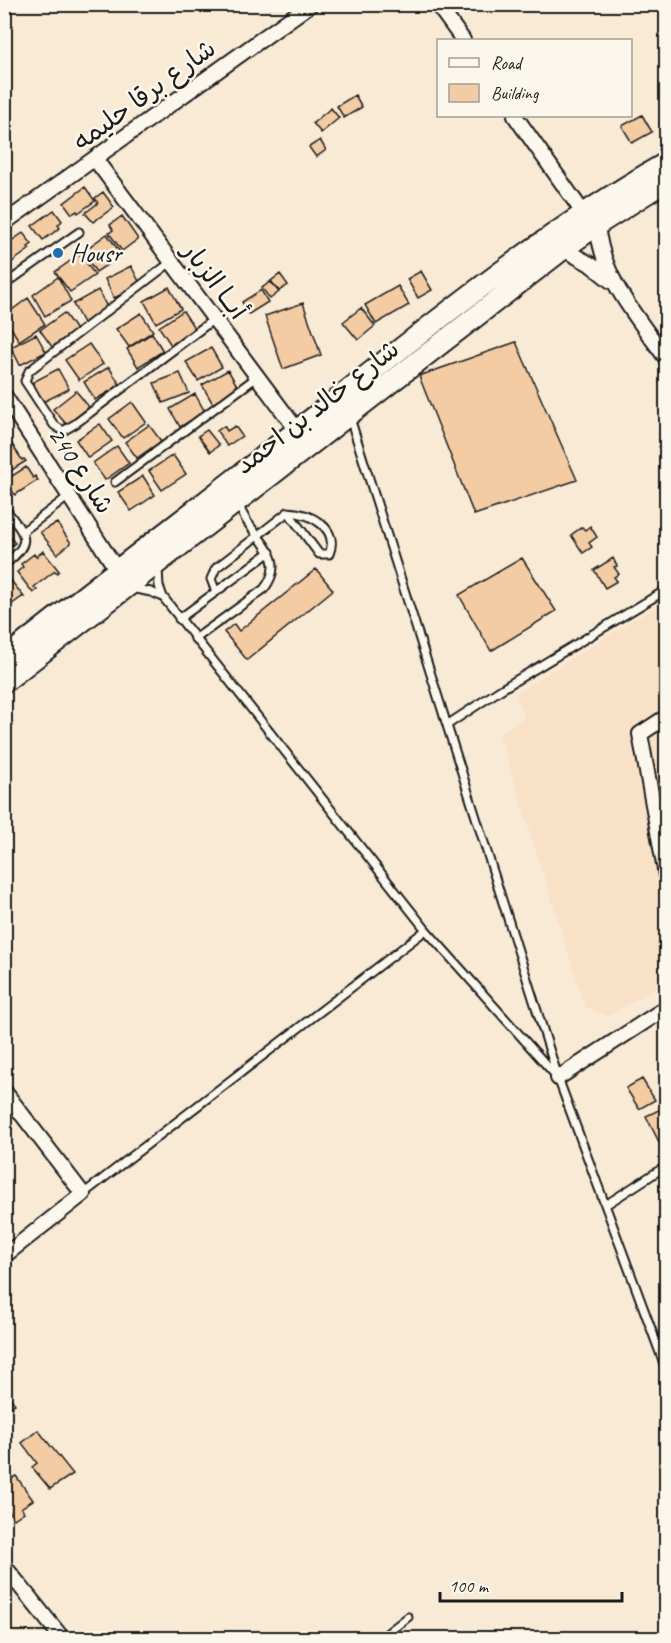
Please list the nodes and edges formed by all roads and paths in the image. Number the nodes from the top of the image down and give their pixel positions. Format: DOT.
graph roads {
  1 [pos="311,4"];
  2 [pos="437,4"];
  3 [pos="461,39"];
  4 [pos="516,117"];
  5 [pos="95,159"];
  6 [pos="666,163"];
  7 [pos="666,181"];
  8 [pos="591,219"];
  9 [pos="4,223"];
  10 [pos="79,232"];
  11 [pos="563,249"];
  12 [pos="171,262"];
  13 [pos="614,284"];
  14 [pos="4,285"];
  15 [pos="214,320"];
  16 [pos="666,358"];
  17 [pos="257,377"];
  18 [pos="4,395"];
  19 [pos="350,416"];
  20 [pos="297,430"];
  21 [pos="115,482"];
  22 [pos="69,496"];
  23 [pos="238,502"];
  24 [pos="4,507"];
  25 [pos="288,512"];
  26 [pos="22,532"];
  27 [pos="257,536"];
  28 [pos="270,552"];
  29 [pos="159,563"];
  30 [pos="4,565"];
  31 [pos="117,570"];
  32 [pos="126,588"];
  33 [pos="666,590"];
  34 [pos="216,591"];
  35 [pos="163,597"];
  36 [pos="179,619"];
  37 [pos="195,639"];
  38 [pos="4,659"];
  39 [pos="4,682"];
  40 [pos="666,717"];
  41 [pos="447,725"];
  42 [pos="666,875"];
  43 [pos="426,930"];
  44 [pos="666,1008"];
  45 [pos="558,1078"];
  46 [pos="4,1091"];
  47 [pos="666,1166"];
  48 [pos="83,1194"];
  49 [pos="607,1204"];
  50 [pos="4,1256"];
  51 [pos="666,1369"];
  52 [pos="4,1566"];
  53 [pos="408,1617"];
  54 [pos="62,1638"];
  55 [pos="381,1638"];
  1 -- 5 [label="street, شارع برقا حليمه"];
  2 -- 3 [label="street"];
  4 -- 8 [label="street"];
  5 -- 9 [label="street, شارع برقا حليمه"];
  5 -- 12 [label="street, أبــا الزبار"];
  6 -- 8 [label="main road, شارع خالد بن احمد"];
  7 -- 8 [label="main road, شارع خالد بن احمد"];
  8 -- 11 [label="main road, شارع خالد بن احمد"];
  8 -- 13 [label="street"];
  8 -- 20 [label="main road, شارع خالد بن احمد"];
  10 -- 14 [label="lane"];
  11 -- 13 [label="street"];
  11 -- 19 [label="main road, شارع خالد بن احمد"];
  12 -- 15 [label="street, أبــا الزبار"];
  12 -- 15 [label="lane"];
  13 -- 16 [label="street"];
  15 -- 17 [label="street, أبــا الزبار"];
  17 -- 20 [label="street, أبــا الزبار"];
  17 -- 21 [label="lane"];
  18 -- 22 [label="street, شارع 240"];
  19 -- 23 [label="main road, شارع خالد بن احمد"];
  19 -- 41 [label="lane"];
  20 -- 31 [label="main road, شارع خالد بن احمد"];
  22 -- 26 [label="lane"];
  22 -- 31 [label="street, شارع 240"];
  23 -- 27 [label="lane"];
  23 -- 29 [label="main road, شارع خالد بن احمد"];
  24 -- 26 [label="lane"];
  25 -- 25 [label="lane"];
  25 -- 27 [label="lane"];
  26 -- 30 [label="lane"];
  27 -- 28 [label="lane"];
  27 -- 34 [label="lane"];
  28 -- 34 [label="lane"];
  28 -- 37 [label="lane"];
  29 -- 32 [label="main road, شارع خالد بن احمد"];
  29 -- 35 [label="lane"];
  31 -- 38 [label="main road, شارع خالد بن احمد"];
  32 -- 35 [label="lane"];
  32 -- 39 [label="main road, شارع خالد بن احمد"];
  33 -- 41 [label="lane"];
  34 -- 36 [label="lane"];
  35 -- 36 [label="lane"];
  36 -- 37 [label="lane"];
  37 -- 43 [label="lane"];
  40 -- 42 [label="street"];
  41 -- 45 [label="lane"];
  43 -- 45 [label="lane"];
  43 -- 48 [label="lane"];
  44 -- 45 [label="street"];
  45 -- 49 [label="lane"];
  46 -- 48 [label="street"];
  47 -- 49 [label="lane"];
  48 -- 50 [label="street"];
  49 -- 51 [label="lane"];
  52 -- 54 [label="street"];
  53 -- 55 [label="lane"];
}
